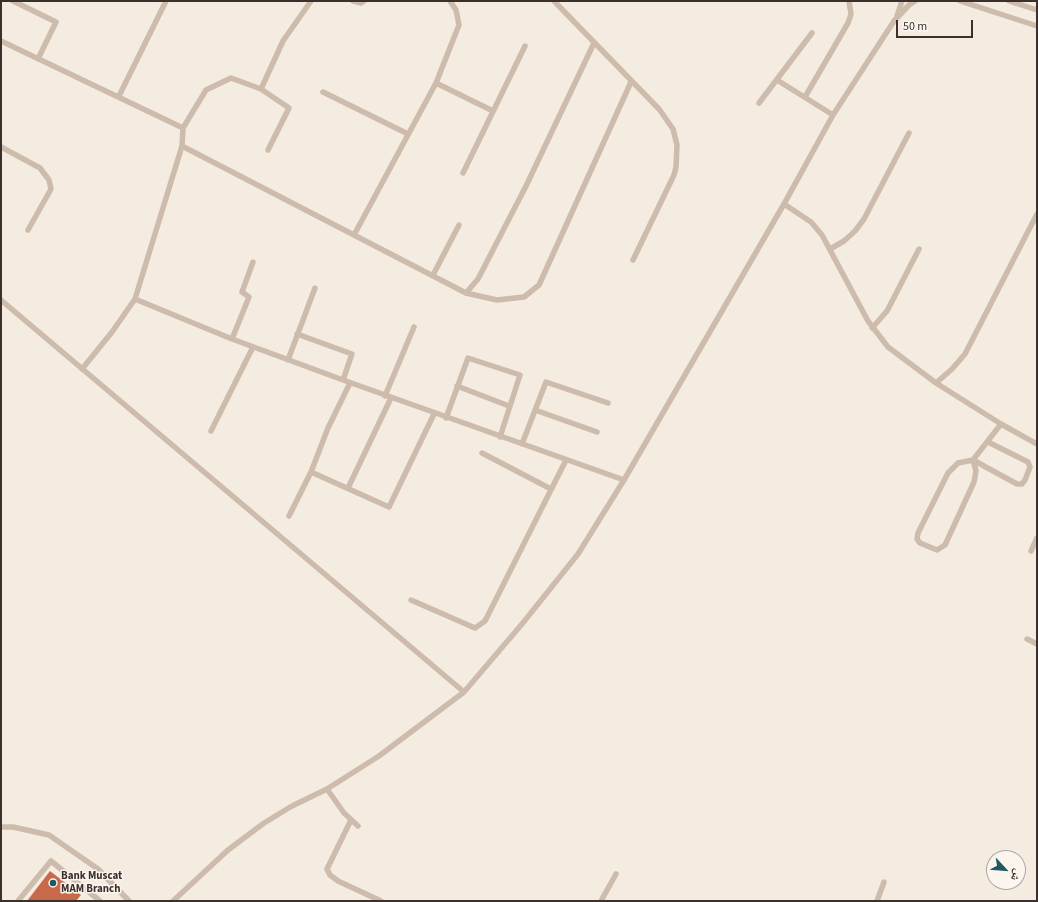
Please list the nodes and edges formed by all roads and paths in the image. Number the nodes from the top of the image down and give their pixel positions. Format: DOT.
graph roads {
  1 [pos="13,1"];
  2 [pos="166,1"];
  3 [pos="311,1"];
  4 [pos="353,1"];
  5 [pos="364,1"];
  6 [pos="450,1"];
  7 [pos="554,1"];
  8 [pos="849,1"];
  9 [pos="902,1"];
  10 [pos="915,1"];
  11 [pos="960,1"];
  12 [pos="1009,1"];
  13 [pos="1037,10"];
  14 [pos="894,22"];
  15 [pos="1037,26"];
  16 [pos="812,33"];
  17 [pos="1,41"];
  18 [pos="594,43"];
  19 [pos="525,46"];
  20 [pos="38,60"];
  21 [pos="777,80"];
  22 [pos="631,82"];
  23 [pos="436,84"];
  24 [pos="261,89"];
  25 [pos="323,92"];
  26 [pos="119,96"];
  27 [pos="805,97"];
  28 [pos="759,103"];
  29 [pos="493,111"];
  30 [pos="833,115"];
  31 [pos="183,128"];
  32 [pos="909,133"];
  33 [pos="408,134"];
  34 [pos="182,146"];
  35 [pos="1,147"];
  36 [pos="268,150"];
  37 [pos="463,173"];
  38 [pos="784,204"];
  39 [pos="1037,214"];
  40 [pos="459,225"];
  41 [pos="28,230"];
  42 [pos="354,235"];
  43 [pos="830,249"];
  44 [pos="918,249"];
  45 [pos="634,260"];
  46 [pos="253,262"];
  47 [pos="433,275"];
  48 [pos="314,288"];
  49 [pos="466,293"];
  50 [pos="135,299"];
  51 [pos="1,300"];
  52 [pos="414,327"];
  53 [pos="872,328"];
  54 [pos="297,334"];
  55 [pos="232,339"];
  56 [pos="253,347"];
  57 [pos="288,360"];
  58 [pos="82,368"];
  59 [pos="343,380"];
  60 [pos="350,383"];
  61 [pos="936,383"];
  62 [pos="457,386"];
  63 [pos="385,396"];
  64 [pos="391,398"];
  65 [pos="608,403"];
  66 [pos="509,406"];
  67 [pos="535,410"];
  68 [pos="434,414"];
  69 [pos="446,418"];
  70 [pos="1001,424"];
  71 [pos="211,430"];
  72 [pos="597,432"];
  73 [pos="500,437"];
  74 [pos="988,442"];
  75 [pos="522,444"];
  76 [pos="1037,444"];
  77 [pos="482,453"];
  78 [pos="566,460"];
  79 [pos="973,460"];
  80 [pos="311,472"];
  81 [pos="624,480"];
  82 [pos="348,488"];
  83 [pos="551,489"];
  84 [pos="289,516"];
  85 [pos="1037,538"];
  86 [pos="1031,551"];
  87 [pos="411,600"];
  88 [pos="1027,639"];
  89 [pos="1037,644"];
  90 [pos="464,692"];
  91 [pos="327,789"];
  92 [pos="351,820"];
  93 [pos="358,826"];
  94 [pos="1,827"];
  95 [pos="616,874"];
  96 [pos="884,882"];
  97 [pos="96,900"];
  98 [pos="18,901"];
  99 [pos="129,901"];
  100 [pos="173,901"];
  101 [pos="381,901"];
  102 [pos="601,901"];
  103 [pos="876,901"];
  1 -- 20 [label="lane"];
  2 -- 26 [label="lane"];
  3 -- 24 [label="lane"];
  4 -- 5 [label="lane"];
  6 -- 23 [label="lane"];
  7 -- 18 [label="lane"];
  8 -- 27 [label="lane"];
  9 -- 14 [label="lane"];
  10 -- 14 [label="lane"];
  11 -- 15 [label="lane"];
  12 -- 13 [label="lane"];
  14 -- 30 [label="lane"];
  16 -- 21 [label="lane"];
  17 -- 20 [label="lane"];
  18 -- 22 [label="lane"];
  18 -- 49 [label="lane"];
  19 -- 29 [label="lane"];
  20 -- 26 [label="lane"];
  21 -- 27 [label="lane"];
  21 -- 28 [label="lane"];
  22 -- 45 [label="lane"];
  22 -- 49 [label="lane"];
  23 -- 29 [label="lane"];
  23 -- 33 [label="lane"];
  24 -- 31 [label="lane"];
  24 -- 36 [label="lane"];
  25 -- 33 [label="lane"];
  26 -- 31 [label="lane"];
  27 -- 30 [label="lane"];
  29 -- 37 [label="lane"];
  30 -- 38 [label="lane"];
  31 -- 34 [label="lane"];
  32 -- 43 [label="lane"];
  33 -- 42 [label="lane"];
  34 -- 42 [label="lane"];
  34 -- 50 [label="lane"];
  35 -- 41 [label="lane"];
  38 -- 43 [label="lane"];
  38 -- 81 [label="lane"];
  39 -- 61 [label="lane"];
  40 -- 47 [label="lane"];
  42 -- 47 [label="lane"];
  43 -- 53 [label="lane"];
  44 -- 53 [label="lane"];
  46 -- 55 [label="lane"];
  47 -- 49 [label="lane"];
  48 -- 54 [label="lane"];
  50 -- 55 [label="lane"];
  50 -- 58 [label="lane"];
  51 -- 58 [label="lane"];
  52 -- 63 [label="lane"];
  53 -- 61 [label="lane"];
  54 -- 57 [label="lane"];
  54 -- 59 [label="lane"];
  55 -- 56 [label="lane"];
  56 -- 57 [label="lane"];
  56 -- 71 [label="lane"];
  57 -- 59 [label="lane"];
  58 -- 90 [label="lane"];
  59 -- 60 [label="lane"];
  60 -- 63 [label="lane"];
  60 -- 80 [label="lane"];
  61 -- 70 [label="lane"];
  62 -- 66 [label="lane"];
  62 -- 66 [label="lane"];
  62 -- 69 [label="lane"];
  63 -- 64 [label="lane"];
  64 -- 68 [label="lane"];
  64 -- 82 [label="lane"];
  65 -- 67 [label="lane"];
  66 -- 73 [label="lane"];
  67 -- 72 [label="lane"];
  67 -- 75 [label="lane"];
  68 -- 69 [label="lane"];
  68 -- 82 [label="lane"];
  69 -- 73 [label="lane"];
  70 -- 74 [label="lane"];
  70 -- 76 [label="lane"];
  73 -- 75 [label="lane"];
  74 -- 79 [label="lane"];
  74 -- 79 [label="lane"];
  75 -- 78 [label="lane"];
  77 -- 83 [label="lane"];
  78 -- 81 [label="lane"];
  78 -- 83 [label="lane"];
  79 -- 79 [label="lane"];
  80 -- 82 [label="lane"];
  80 -- 84 [label="lane"];
  81 -- 90 [label="lane"];
  83 -- 87 [label="lane"];
  85 -- 86 [label="lane"];
  88 -- 89 [label="lane"];
  90 -- 91 [label="lane"];
  91 -- 92 [label="lane"];
  91 -- 100 [label="lane"];
  92 -- 93 [label="lane"];
  92 -- 101 [label="lane"];
  94 -- 99 [label="lane"];
  95 -- 102 [label="lane"];
  96 -- 103 [label="lane"];
  97 -- 98 [label="lane"];
}
